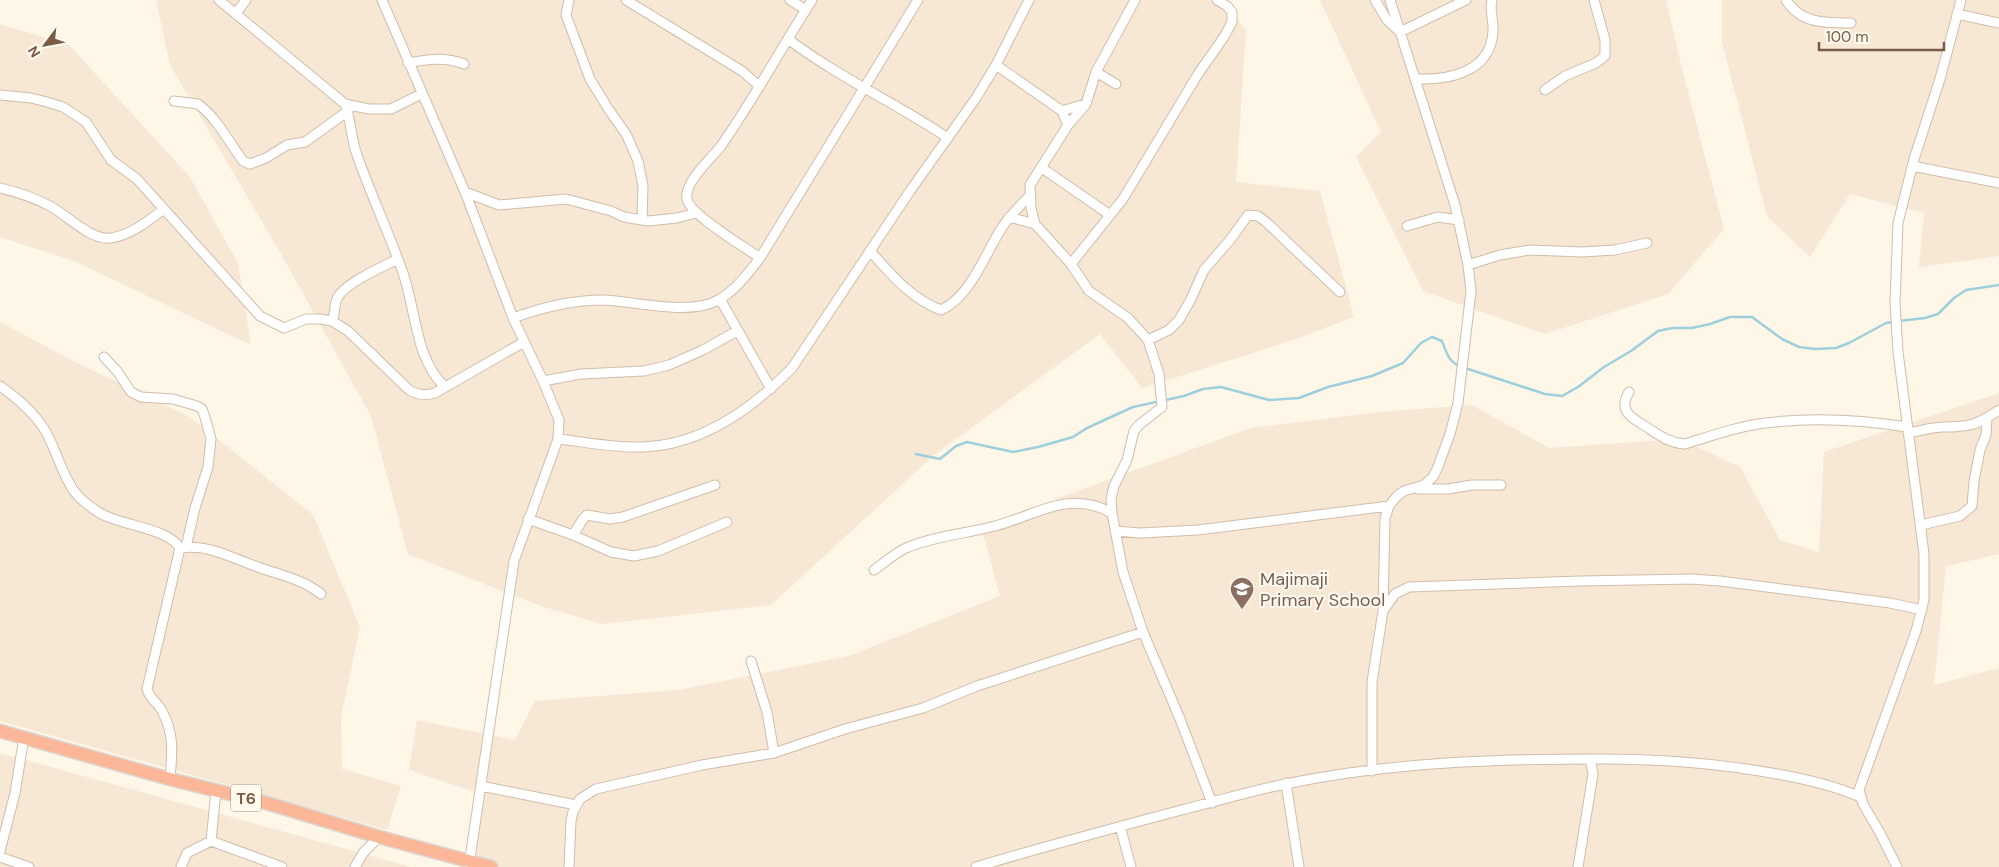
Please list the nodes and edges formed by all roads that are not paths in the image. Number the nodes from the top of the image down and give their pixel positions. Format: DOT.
graph roads {
  1 [pos="219,0"];
  2 [pos="246,0"];
  3 [pos="382,0"];
  4 [pos="569,0"];
  5 [pos="626,0"];
  6 [pos="790,0"];
  7 [pos="812,0"];
  8 [pos="918,0"];
  9 [pos="1029,0"];
  10 [pos="1135,0"];
  11 [pos="1217,0"];
  12 [pos="1375,0"];
  13 [pos="1390,0"];
  14 [pos="1466,0"];
  15 [pos="1492,0"];
  16 [pos="1594,0"];
  17 [pos="1786,0"];
  18 [pos="1962,0"];
  19 [pos="806,10"];
  20 [pos="236,13"];
  21 [pos="1957,14"];
  22 [pos="1850,23"];
  23 [pos="1999,23"];
  24 [pos="1400,32"];
  25 [pos="788,39"];
  26 [pos="408,63"];
  27 [pos="464,64"];
  28 [pos="996,65"];
  29 [pos="1096,72"];
  30 [pos="1417,79"];
  31 [pos="1116,84"];
  32 [pos="759,86"];
  33 [pos="865,86"];
  34 [pos="1545,90"];
  35 [pos="421,94"];
  36 [pos="0,95"];
  37 [pos="174,101"];
  38 [pos="1086,104"];
  39 [pos="346,108"];
  40 [pos="1062,111"];
  41 [pos="1068,125"];
  42 [pos="948,138"];
  43 [pos="1912,166"];
  44 [pos="1042,168"];
  45 [pos="1999,183"];
  46 [pos="0,188"];
  47 [pos="465,192"];
  48 [pos="1031,194"];
  49 [pos="164,209"];
  50 [pos="696,213"];
  51 [pos="1110,215"];
  52 [pos="1009,217"];
  53 [pos="642,220"];
  54 [pos="1458,220"];
  55 [pos="1035,224"];
  56 [pos="1407,226"];
  57 [pos="1647,243"];
  58 [pos="870,252"];
  59 [pos="760,258"];
  60 [pos="398,259"];
  61 [pos="1071,264"];
  62 [pos="1468,265"];
  63 [pos="1340,292"];
  64 [pos="720,299"];
  65 [pos="513,318"];
  66 [pos="332,322"];
  67 [pos="737,331"];
  68 [pos="1148,340"];
  69 [pos="524,342"];
  70 [pos="104,357"];
  71 [pos="543,380"];
  72 [pos="0,386"];
  73 [pos="444,386"];
  74 [pos="771,389"];
  75 [pos="1629,392"];
  76 [pos="1999,410"];
  77 [pos="1987,418"];
  78 [pos="1972,425"];
  79 [pos="1908,430"];
  80 [pos="1986,435"];
  81 [pos="558,439"];
  82 [pos="715,485"];
  83 [pos="1501,485"];
  84 [pos="1417,489"];
  85 [pos="1389,506"];
  86 [pos="1112,513"];
  87 [pos="528,519"];
  88 [pos="727,522"];
  89 [pos="1921,525"];
  90 [pos="1114,530"];
  91 [pos="573,535"];
  92 [pos="183,548"];
  93 [pos="874,570"];
  94 [pos="321,594"];
  95 [pos="1922,610"];
  96 [pos="1383,611"];
  97 [pos="1143,632"];
  98 [pos="751,661"];
  99 [pos="0,731"];
  100 [pos="24,737"];
  101 [pos="774,752"];
  102 [pos="1590,759"];
  103 [pos="1372,770"];
  104 [pos="170,779"];
  105 [pos="1286,784"];
  106 [pos="481,786"];
  107 [pos="216,792"];
  108 [pos="1860,797"];
  109 [pos="1212,802"];
  110 [pos="576,805"];
  111 [pos="1120,826"];
  112 [pos="2,836"];
  113 [pos="379,837"];
  114 [pos="211,841"];
  115 [pos="0,851"];
  116 [pos="0,857"];
  117 [pos="469,864"];
  118 [pos="29,867"];
  119 [pos="181,867"];
  120 [pos="282,867"];
  121 [pos="355,867"];
  122 [pos="491,867"];
  123 [pos="569,867"];
  124 [pos="976,867"];
  125 [pos="1131,867"];
  126 [pos="1299,867"];
  127 [pos="1578,867"];
  128 [pos="1897,867"];
  1 -- 20 [label="street"];
  2 -- 20 [label="street"];
  3 -- 26 [label="street"];
  4 -- 53 [label="street"];
  5 -- 32 [label="street"];
  6 -- 19 [label="street"];
  7 -- 19 [label="street"];
  8 -- 33 [label="street"];
  9 -- 28 [label="street"];
  10 -- 29 [label="street"];
  11 -- 51 [label="street"];
  12 -- 24 [label="street"];
  13 -- 24 [label="street"];
  14 -- 24 [label="street"];
  15 -- 30 [label="street"];
  16 -- 34 [label="street"];
  17 -- 22 [label="street"];
  18 -- 21 [label="street"];
  19 -- 25 [label="street"];
  20 -- 39 [label="street"];
  21 -- 23 [label="street"];
  21 -- 43 [label="street"];
  24 -- 30 [label="street"];
  25 -- 32 [label="street"];
  25 -- 33 [label="street"];
  26 -- 27 [label="street"];
  26 -- 35 [label="street"];
  28 -- 40 [label="street"];
  28 -- 42 [label="street"];
  29 -- 31 [label="street"];
  29 -- 38 [label="street"];
  30 -- 54 [label="street"];
  32 -- 50 [label="street"];
  33 -- 42 [label="street"];
  33 -- 59 [label="street"];
  35 -- 39 [label="street"];
  35 -- 47 [label="street"];
  36 -- 49 [label="street"];
  37 -- 39 [label="street"];
  38 -- 40 [label="street"];
  38 -- 41 [label="street"];
  39 -- 60 [label="street"];
  40 -- 41 [label="street"];
  41 -- 44 [label="street"];
  42 -- 58 [label="street"];
  43 -- 45 [label="street"];
  43 -- 79 [label="street"];
  44 -- 48 [label="street"];
  44 -- 51 [label="street"];
  46 -- 49 [label="street"];
  47 -- 53 [label="street"];
  47 -- 65 [label="street"];
  48 -- 52 [label="street"];
  48 -- 55 [label="street"];
  49 -- 66 [label="street"];
  50 -- 53 [label="street"];
  50 -- 59 [label="street"];
  51 -- 61 [label="street"];
  52 -- 55 [label="street"];
  52 -- 58 [label="street"];
  54 -- 56 [label="street"];
  54 -- 62 [label="street"];
  55 -- 61 [label="street"];
  57 -- 62 [label="street"];
  58 -- 74 [label="street"];
  59 -- 64 [label="street"];
  60 -- 66 [label="street"];
  60 -- 73 [label="street"];
  61 -- 68 [label="street"];
  62 -- 84 [label="street"];
  63 -- 68 [label="street"];
  64 -- 65 [label="street"];
  64 -- 67 [label="street"];
  65 -- 69 [label="street"];
  66 -- 73 [label="street"];
  67 -- 71 [label="street"];
  67 -- 74 [label="street"];
  68 -- 86 [label="street"];
  69 -- 71 [label="street"];
  69 -- 73 [label="street"];
  70 -- 92 [label="street"];
  71 -- 81 [label="street"];
  72 -- 92 [label="street"];
  74 -- 81 [label="street"];
  75 -- 79 [label="street"];
  76 -- 77 [label="street"];
  77 -- 78 [label="street"];
  77 -- 80 [label="street"];
  78 -- 79 [label="street"];
  78 -- 80 [label="street"];
  79 -- 89 [label="street"];
  80 -- 89 [label="street"];
  81 -- 87 [label="street"];
  82 -- 91 [label="street"];
  83 -- 84 [label="street"];
  84 -- 85 [label="street"];
  85 -- 90 [label="street"];
  85 -- 96 [label="street"];
  86 -- 90 [label="street"];
  86 -- 93 [label="street"];
  87 -- 91 [label="street"];
  87 -- 106 [label="street"];
  88 -- 91 [label="street"];
  89 -- 95 [label="street"];
  90 -- 97 [label="street"];
  92 -- 94 [label="street"];
  92 -- 104 [label="street"];
  95 -- 96 [label="street"];
  95 -- 108 [label="street"];
  96 -- 103 [label="street"];
  97 -- 101 [label="street"];
  97 -- 109 [label="street"];
  98 -- 101 [label="street"];
  99 -- 100 [label="highway, T6"];
  100 -- 104 [label="highway, T6"];
  100 -- 112 [label="street"];
  101 -- 110 [label="street"];
  102 -- 103 [label="street"];
  102 -- 108 [label="street"];
  102 -- 127 [label="street"];
  103 -- 105 [label="street"];
  104 -- 107 [label="highway, T6"];
  105 -- 109 [label="street"];
  105 -- 126 [label="street"];
  106 -- 110 [label="street"];
  106 -- 117 [label="street"];
  107 -- 113 [label="highway, T6"];
  107 -- 114 [label="street"];
  108 -- 128 [label="street"];
  109 -- 111 [label="street"];
  110 -- 123 [label="street"];
  111 -- 124 [label="street"];
  111 -- 125 [label="street"];
  112 -- 115 [label="street"];
  113 -- 117 [label="highway, T6"];
  113 -- 121 [label="street"];
  114 -- 119 [label="street"];
  114 -- 120 [label="street"];
  116 -- 118 [label="street"];
  117 -- 122 [label="highway, T6"];
}
